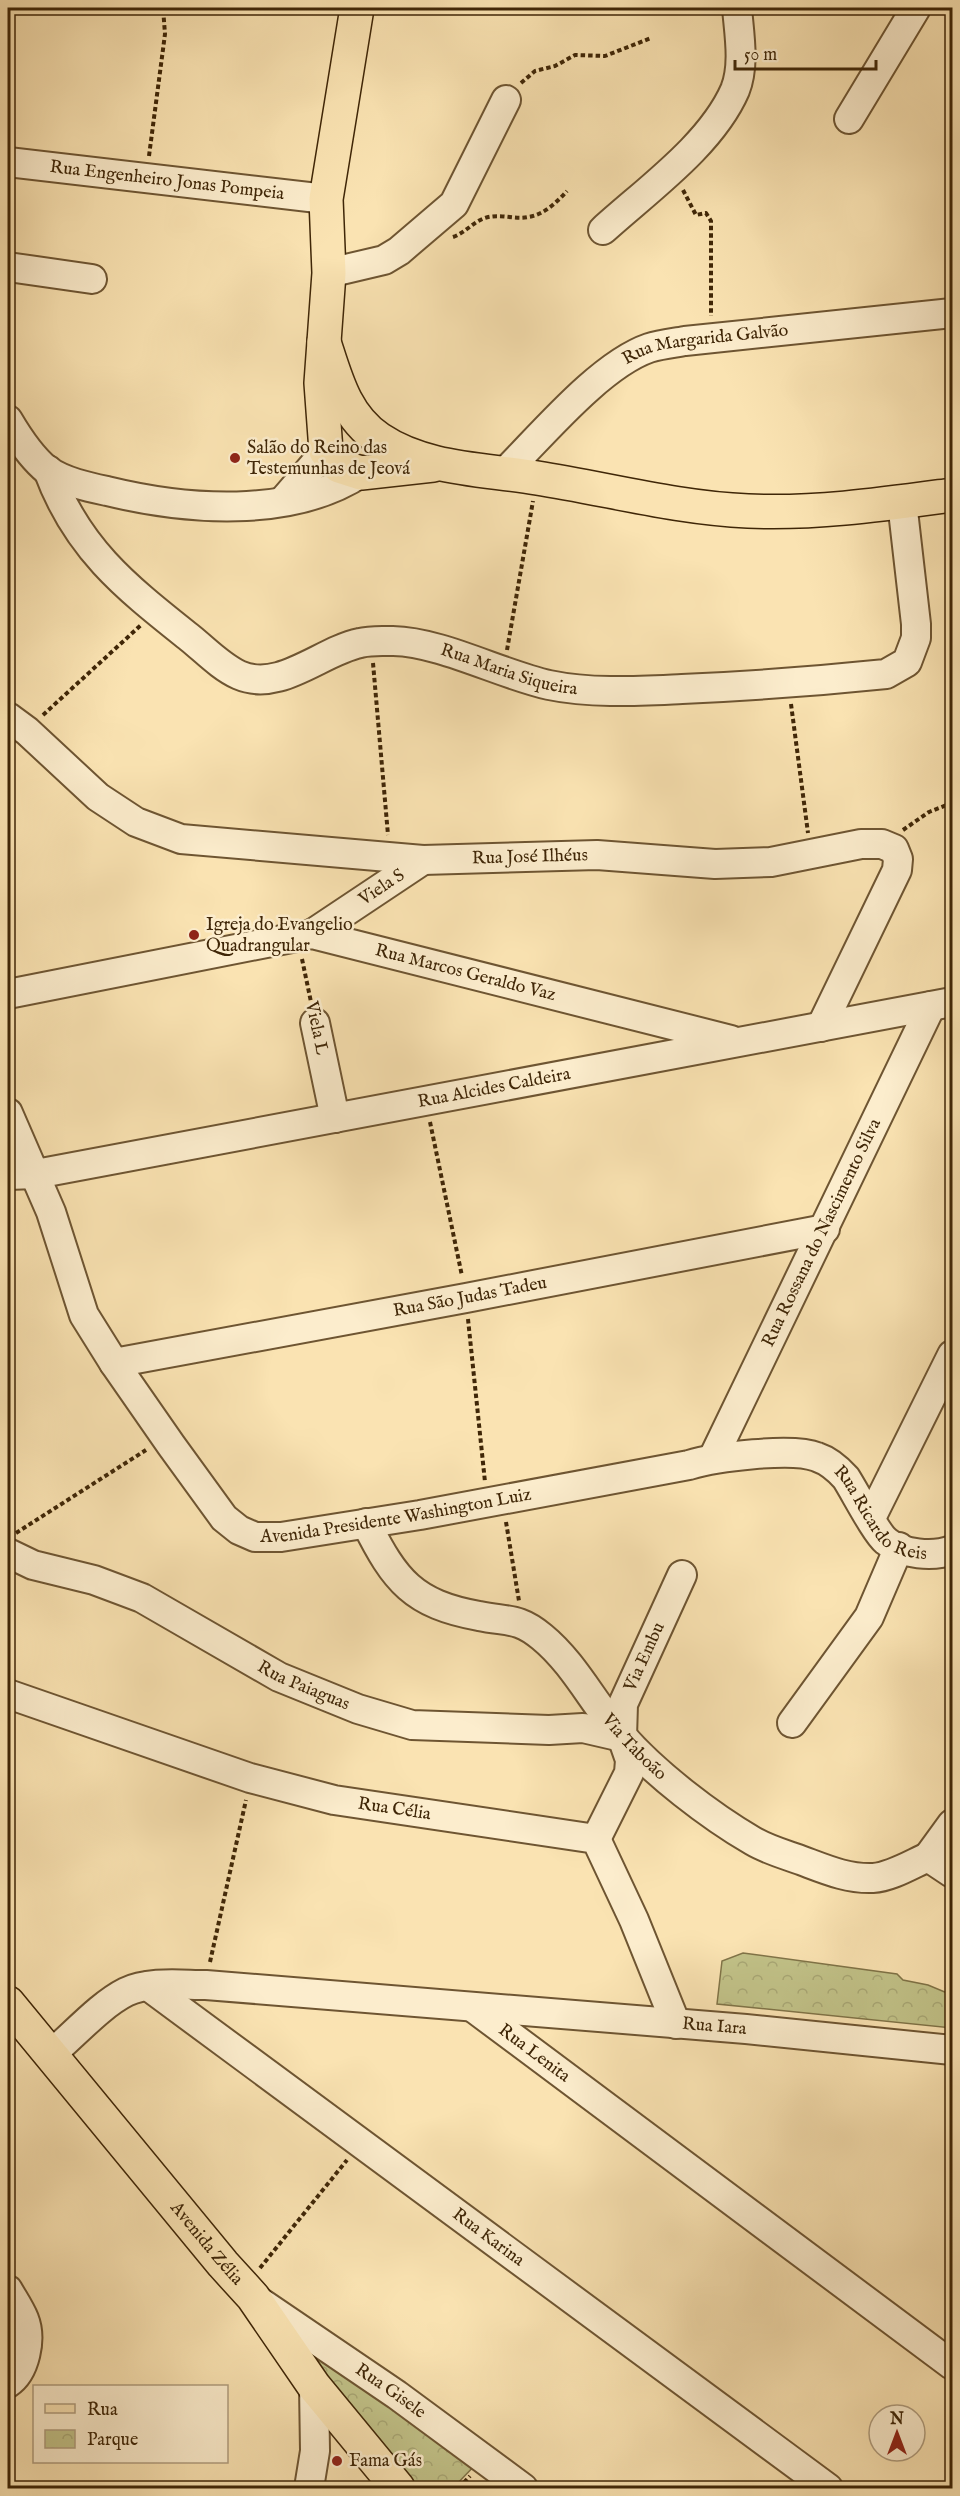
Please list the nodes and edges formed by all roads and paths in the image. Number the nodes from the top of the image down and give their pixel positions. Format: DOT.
graph roads {
  1 [pos="163,8"];
  2 [pos="357,8"];
  3 [pos="737,8"];
  4 [pos="916,8"];
  5 [pos="651,38"];
  6 [pos="506,100"];
  7 [pos="849,119"];
  8 [pos="8,162"];
  9 [pos="672,168"];
  10 [pos="146,178"];
  11 [pos="567,191"];
  12 [pos="326,199"];
  13 [pos="603,230"];
  14 [pos="446,238"];
  15 [pos="8,267"];
  16 [pos="329,273"];
  17 [pos="92,279"];
  18 [pos="952,313"];
  19 [pos="711,338"];
  20 [pos="324,342"];
  21 [pos="8,420"];
  22 [pos="371,431"];
  23 [pos="326,451"];
  24 [pos="440,464"];
  25 [pos="48,470"];
  26 [pos="361,472"];
  27 [pos="504,473"];
  28 [pos="537,478"];
  29 [pos="952,495"];
  30 [pos="283,501"];
  31 [pos="902,502"];
  32 [pos="156,612"];
  33 [pos="371,641"];
  34 [pos="503,671"];
  35 [pos="788,682"];
  36 [pos="17,724"];
  37 [pos="952,803"];
  38 [pos="882,844"];
  39 [pos="811,854"];
  40 [pos="390,857"];
  41 [pos="423,860"];
  42 [pos="305,936"];
  43 [pos="8,994"];
  44 [pos="942,1004"];
  45 [pos="640,1017"];
  46 [pos="315,1023"];
  47 [pos="821,1026"];
  48 [pos="739,1042"];
  49 [pos="640,1061"];
  50 [pos="425,1101"];
  51 [pos="334,1118"];
  52 [pos="10,1127"];
  53 [pos="36,1174"];
  54 [pos="8,1175"];
  55 [pos="825,1229"];
  56 [pos="466,1299"];
  57 [pos="952,1355"];
  58 [pos="114,1363"];
  59 [pos="166,1437"];
  60 [pos="814,1455"];
  61 [pos="713,1458"];
  62 [pos="499,1500"];
  63 [pos="871,1518"];
  64 [pos="366,1523"];
  65 [pos="8,1538"];
  66 [pos="899,1547"];
  67 [pos="952,1550"];
  68 [pos="8,1553"];
  69 [pos="682,1575"];
  70 [pos="522,1622"];
  71 [pos="8,1694"];
  72 [pos="792,1723"];
  73 [pos="622,1737"];
  74 [pos="250,1778"];
  75 [pos="952,1824"];
  76 [pos="596,1839"];
  77 [pos="928,1857"];
  78 [pos="952,1873"];
  79 [pos="206,1985"];
  80 [pos="148,1986"];
  81 [pos="8,2003"];
  82 [pos="475,2008"];
  83 [pos="676,2024"];
  84 [pos="952,2050"];
  85 [pos="50,2055"];
  86 [pos="361,2143"];
  87 [pos="8,2290"];
  88 [pos="249,2292"];
  89 [pos="952,2365"];
  90 [pos="8,2383"];
  91 [pos="314,2386"];
  92 [pos="309,2488"];
  93 [pos="398,2488"];
  94 [pos="523,2488"];
  95 [pos="828,2488"];
  1 -- 10 [label="path"];
  2 -- 12 [label="main road"];
  3 -- 9 [label="street"];
  4 -- 7 [label="street"];
  5 -- 6 [label="path"];
  6 -- 16 [label="street"];
  8 -- 10 [label="street, Rua Engenheiro Jonas Pompeia"];
  9 -- 13 [label="street"];
  9 -- 19 [label="path"];
  10 -- 12 [label="street, Rua Engenheiro Jonas Pompeia"];
  11 -- 14 [label="path"];
  12 -- 16 [label="main road"];
  15 -- 17 [label="street"];
  16 -- 20 [label="main road"];
  18 -- 19 [label="street, Rua Margarida Galvão"];
  19 -- 27 [label="street, Rua Margarida Galvão"];
  20 -- 22 [label="main road"];
  20 -- 23 [label="main road"];
  21 -- 25 [label="street"];
  22 -- 23 [label="main road"];
  22 -- 24 [label="main road"];
  22 -- 26 [label="main road"];
  23 -- 26 [label="main road"];
  23 -- 30 [label="street"];
  24 -- 26 [label="main road"];
  24 -- 27 [label="main road"];
  25 -- 30 [label="street"];
  25 -- 32 [label="street, Rua Maria Siqueira"];
  26 -- 30 [label="street"];
  27 -- 28 [label="main road"];
  28 -- 31 [label="main road"];
  28 -- 34 [label="path"];
  29 -- 31 [label="main road"];
  31 -- 35 [label="street, Rua Maria Siqueira"];
  32 -- 33 [label="street, Rua Maria Siqueira"];
  32 -- 36 [label="path"];
  33 -- 34 [label="street, Rua Maria Siqueira"];
  33 -- 40 [label="path"];
  34 -- 35 [label="street, Rua Maria Siqueira"];
  35 -- 39 [label="path"];
  36 -- 40 [label="street, Rua José Ilhéus"];
  37 -- 38 [label="path"];
  38 -- 39 [label="street, Rua José Ilhéus"];
  38 -- 47 [label="street"];
  39 -- 41 [label="street, Rua José Ilhéus"];
  40 -- 41 [label="street, Rua José Ilhéus"];
  41 -- 42 [label="street, Viela S"];
  42 -- 43 [label="street, Rua Marcos Geraldo Vaz"];
  42 -- 45 [label="street, Rua Marcos Geraldo Vaz"];
  42 -- 46 [label="path, Viela L"];
  44 -- 47 [label="street, Rua Alcides Caldeira"];
  44 -- 55 [label="street, Rua Rossana do Nascimento Silva"];
  45 -- 48 [label="street, Rua Marcos Geraldo Vaz"];
  45 -- 49 [label="street"];
  46 -- 51 [label="street, Viela L"];
  47 -- 48 [label="street, Rua Alcides Caldeira"];
  48 -- 49 [label="street, Rua Alcides Caldeira"];
  49 -- 50 [label="street, Rua Alcides Caldeira"];
  50 -- 51 [label="street, Rua Alcides Caldeira"];
  50 -- 56 [label="path"];
  51 -- 53 [label="street, Rua Alcides Caldeira"];
  52 -- 53 [label="street, Avenida Presidente Washington Luiz"];
  53 -- 54 [label="street"];
  53 -- 58 [label="street, Avenida Presidente Washington Luiz"];
  55 -- 56 [label="street, Rua São Judas Tadeu"];
  55 -- 61 [label="street, Rua Rossana do Nascimento Silva"];
  56 -- 58 [label="street, Rua São Judas Tadeu"];
  56 -- 62 [label="path"];
  57 -- 63 [label="street"];
  58 -- 59 [label="street, Avenida Presidente Washington Luiz"];
  59 -- 64 [label="street, Avenida Presidente Washington Luiz"];
  59 -- 65 [label="path"];
  60 -- 61 [label="street, Avenida Presidente Washington Luiz"];
  60 -- 63 [label="street, Rua Ricardo Reis"];
  61 -- 62 [label="street, Avenida Presidente Washington Luiz"];
  62 -- 64 [label="street, Avenida Presidente Washington Luiz"];
  62 -- 70 [label="path"];
  63 -- 66 [label="street, Rua Ricardo Reis"];
  64 -- 70 [label="street, Via Taboão"];
  66 -- 67 [label="street, Rua Ricardo Reis"];
  66 -- 72 [label="street"];
  68 -- 73 [label="street, Rua Paiaguas"];
  69 -- 73 [label="street, Via Embu"];
  70 -- 73 [label="street, Via Taboão"];
  71 -- 74 [label="street, Rua Célia"];
  73 -- 76 [label="street, Via Embu"];
  73 -- 77 [label="street, Via Taboão"];
  74 -- 76 [label="street, Rua Célia"];
  74 -- 79 [label="path"];
  75 -- 77 [label="street"];
  76 -- 83 [label="street"];
  77 -- 78 [label="street"];
  79 -- 80 [label="street"];
  79 -- 82 [label="street"];
  80 -- 85 [label="street"];
  80 -- 86 [label="street, Rua Karina"];
  81 -- 85 [label="main road, Avenida Zélia"];
  82 -- 83 [label="street, Rua Iara"];
  82 -- 89 [label="street, Rua Lenita"];
  83 -- 84 [label="street, Rua Iara"];
  85 -- 88 [label="main road, Avenida Zélia"];
  86 -- 88 [label="path"];
  86 -- 95 [label="street, Rua Karina"];
  87 -- 90 [label="street"];
  88 -- 91 [label="main road, Avenida Zélia"];
  88 -- 94 [label="street, Rua Gisele"];
  91 -- 92 [label="street"];
  91 -- 93 [label="main road, Avenida Zélia"];
}
